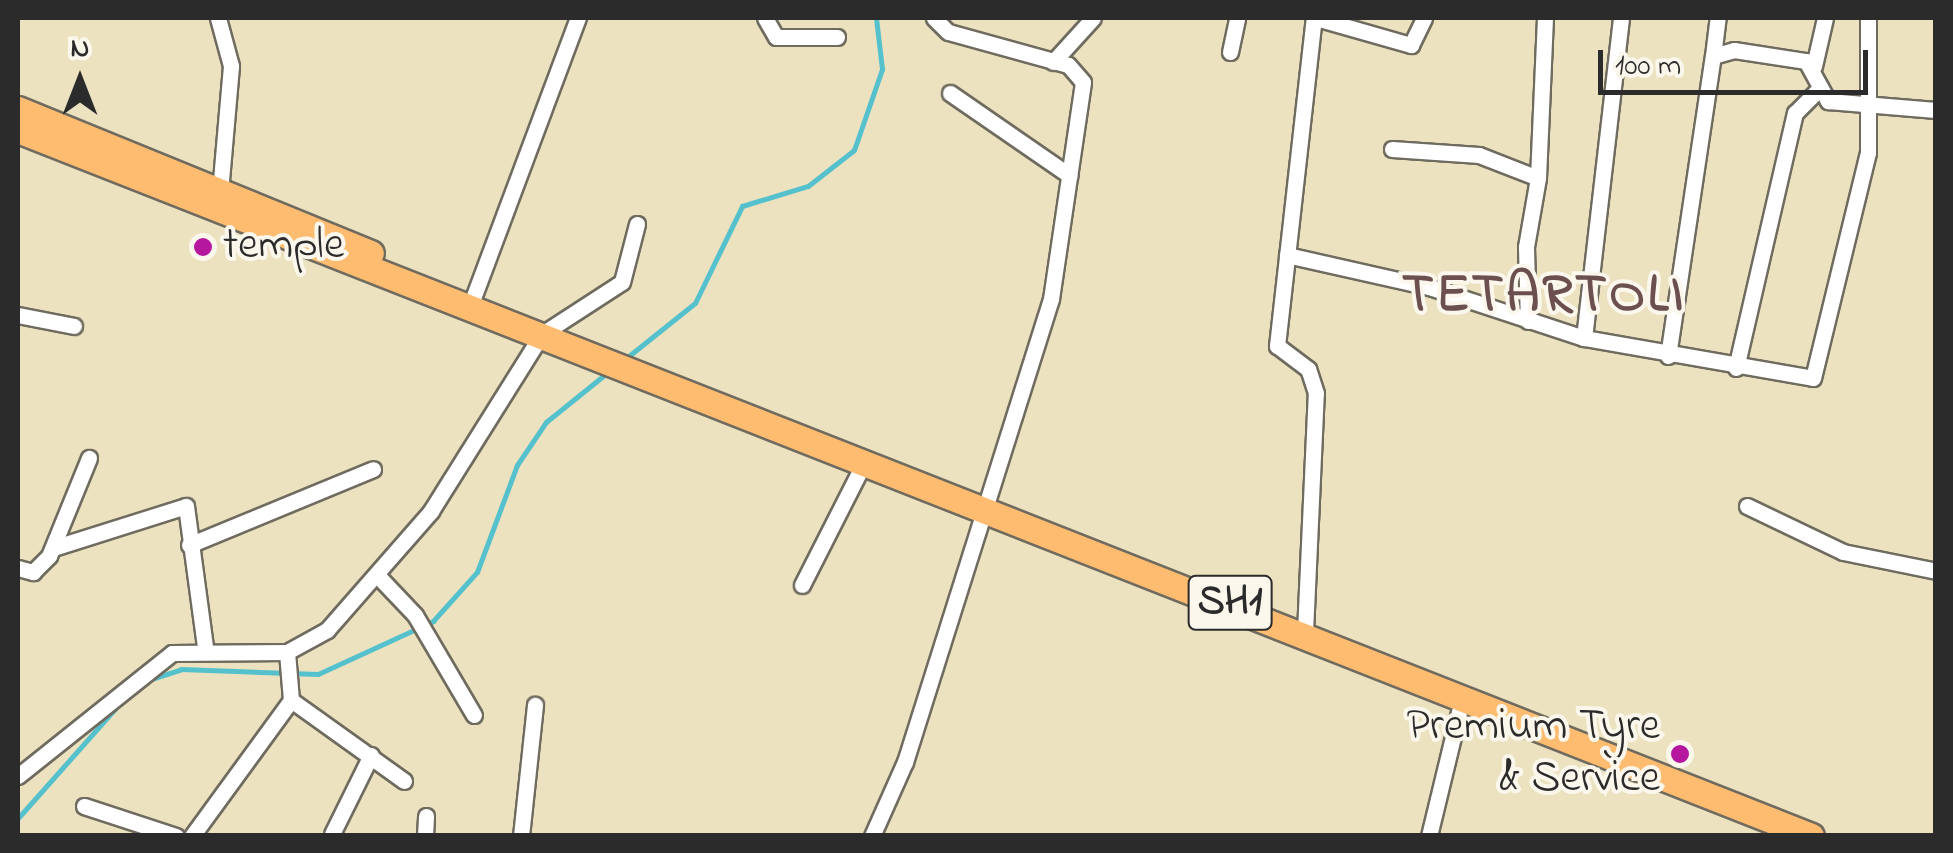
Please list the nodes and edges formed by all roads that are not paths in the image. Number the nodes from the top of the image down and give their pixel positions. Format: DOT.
graph roads {
  1 [pos="218,18"];
  2 [pos="578,18"];
  3 [pos="765,18"];
  4 [pos="934,18"];
  5 [pos="1093,18"];
  6 [pos="1237,18"];
  7 [pos="1315,18"];
  8 [pos="1424,18"];
  9 [pos="1545,18"];
  10 [pos="1621,18"];
  11 [pos="1718,18"];
  12 [pos="1825,18"];
  13 [pos="1868,18"];
  14 [pos="836,38"];
  15 [pos="1230,52"];
  16 [pos="1714,56"];
  17 [pos="1053,62"];
  18 [pos="1814,66"];
  19 [pos="1818,90"];
  20 [pos="950,93"];
  21 [pos="1870,104"];
  22 [pos="18,109"];
  23 [pos="1936,110"];
  24 [pos="18,130"];
  25 [pos="1392,149"];
  26 [pos="1069,175"];
  27 [pos="1538,178"];
  28 [pos="220,192"];
  29 [pos="637,224"];
  30 [pos="1286,255"];
  31 [pos="472,302"];
  32 [pos="18,315"];
  33 [pos="1528,320"];
  34 [pos="74,326"];
  35 [pos="542,334"];
  36 [pos="1584,338"];
  37 [pos="1668,356"];
  38 [pos="1736,368"];
  39 [pos="89,458"];
  40 [pos="866,459"];
  41 [pos="373,469"];
  42 [pos="984,506"];
  43 [pos="1746,506"];
  44 [pos="189,545"];
  45 [pos="53,548"];
  46 [pos="18,568"];
  47 [pos="1936,571"];
  48 [pos="376,575"];
  49 [pos="802,584"];
  50 [pos="1305,632"];
  51 [pos="205,648"];
  52 [pos="290,659"];
  53 [pos="292,695"];
  54 [pos="1463,696"];
  55 [pos="535,705"];
  56 [pos="474,715"];
  57 [pos="371,755"];
  58 [pos="18,776"];
  59 [pos="404,780"];
  60 [pos="84,806"];
  61 [pos="426,816"];
  62 [pos="332,834"];
  63 [pos="176,836"];
  64 [pos="192,836"];
  65 [pos="425,836"];
  66 [pos="520,836"];
  67 [pos="872,836"];
  68 [pos="1429,836"];
  69 [pos="1811,836"];
  1 -- 28 [label="street"];
  2 -- 31 [label="street"];
  3 -- 14 [label="street"];
  4 -- 17 [label="street"];
  5 -- 17 [label="street"];
  6 -- 15 [label="street"];
  7 -- 8 [label="street"];
  7 -- 30 [label="street"];
  9 -- 27 [label="street"];
  10 -- 36 [label="street"];
  11 -- 16 [label="street"];
  12 -- 18 [label="street"];
  13 -- 21 [label="street"];
  16 -- 18 [label="street"];
  16 -- 37 [label="street"];
  17 -- 26 [label="street"];
  18 -- 19 [label="street"];
  19 -- 21 [label="street"];
  19 -- 38 [label="street"];
  20 -- 26 [label="street"];
  21 -- 23 [label="street"];
  21 -- 38 [label="street"];
  22 -- 28 [label="main road"];
  24 -- 31 [label="main road"];
  25 -- 27 [label="street"];
  26 -- 42 [label="street"];
  27 -- 33 [label="street"];
  28 -- 31 [label="main road"];
  29 -- 35 [label="street"];
  30 -- 33 [label="street"];
  30 -- 50 [label="street"];
  31 -- 35 [label="main road"];
  32 -- 34 [label="street"];
  33 -- 36 [label="street"];
  35 -- 40 [label="main road, SH1"];
  35 -- 48 [label="street"];
  36 -- 37 [label="street"];
  37 -- 38 [label="street"];
  39 -- 45 [label="street"];
  40 -- 42 [label="main road, SH1"];
  40 -- 49 [label="street"];
  41 -- 44 [label="street"];
  42 -- 50 [label="main road, SH1"];
  42 -- 67 [label="street"];
  43 -- 47 [label="street"];
  44 -- 45 [label="street"];
  44 -- 51 [label="street"];
  45 -- 46 [label="street"];
  48 -- 52 [label="street"];
  48 -- 56 [label="street"];
  50 -- 54 [label="main road, SH1"];
  51 -- 52 [label="street"];
  51 -- 58 [label="street"];
  52 -- 53 [label="street"];
  53 -- 57 [label="street"];
  53 -- 64 [label="street"];
  54 -- 68 [label="street"];
  54 -- 69 [label="main road, SH1"];
  55 -- 66 [label="street"];
  57 -- 59 [label="street"];
  57 -- 62 [label="street"];
  60 -- 63 [label="street"];
  61 -- 65 [label="street"];
}
